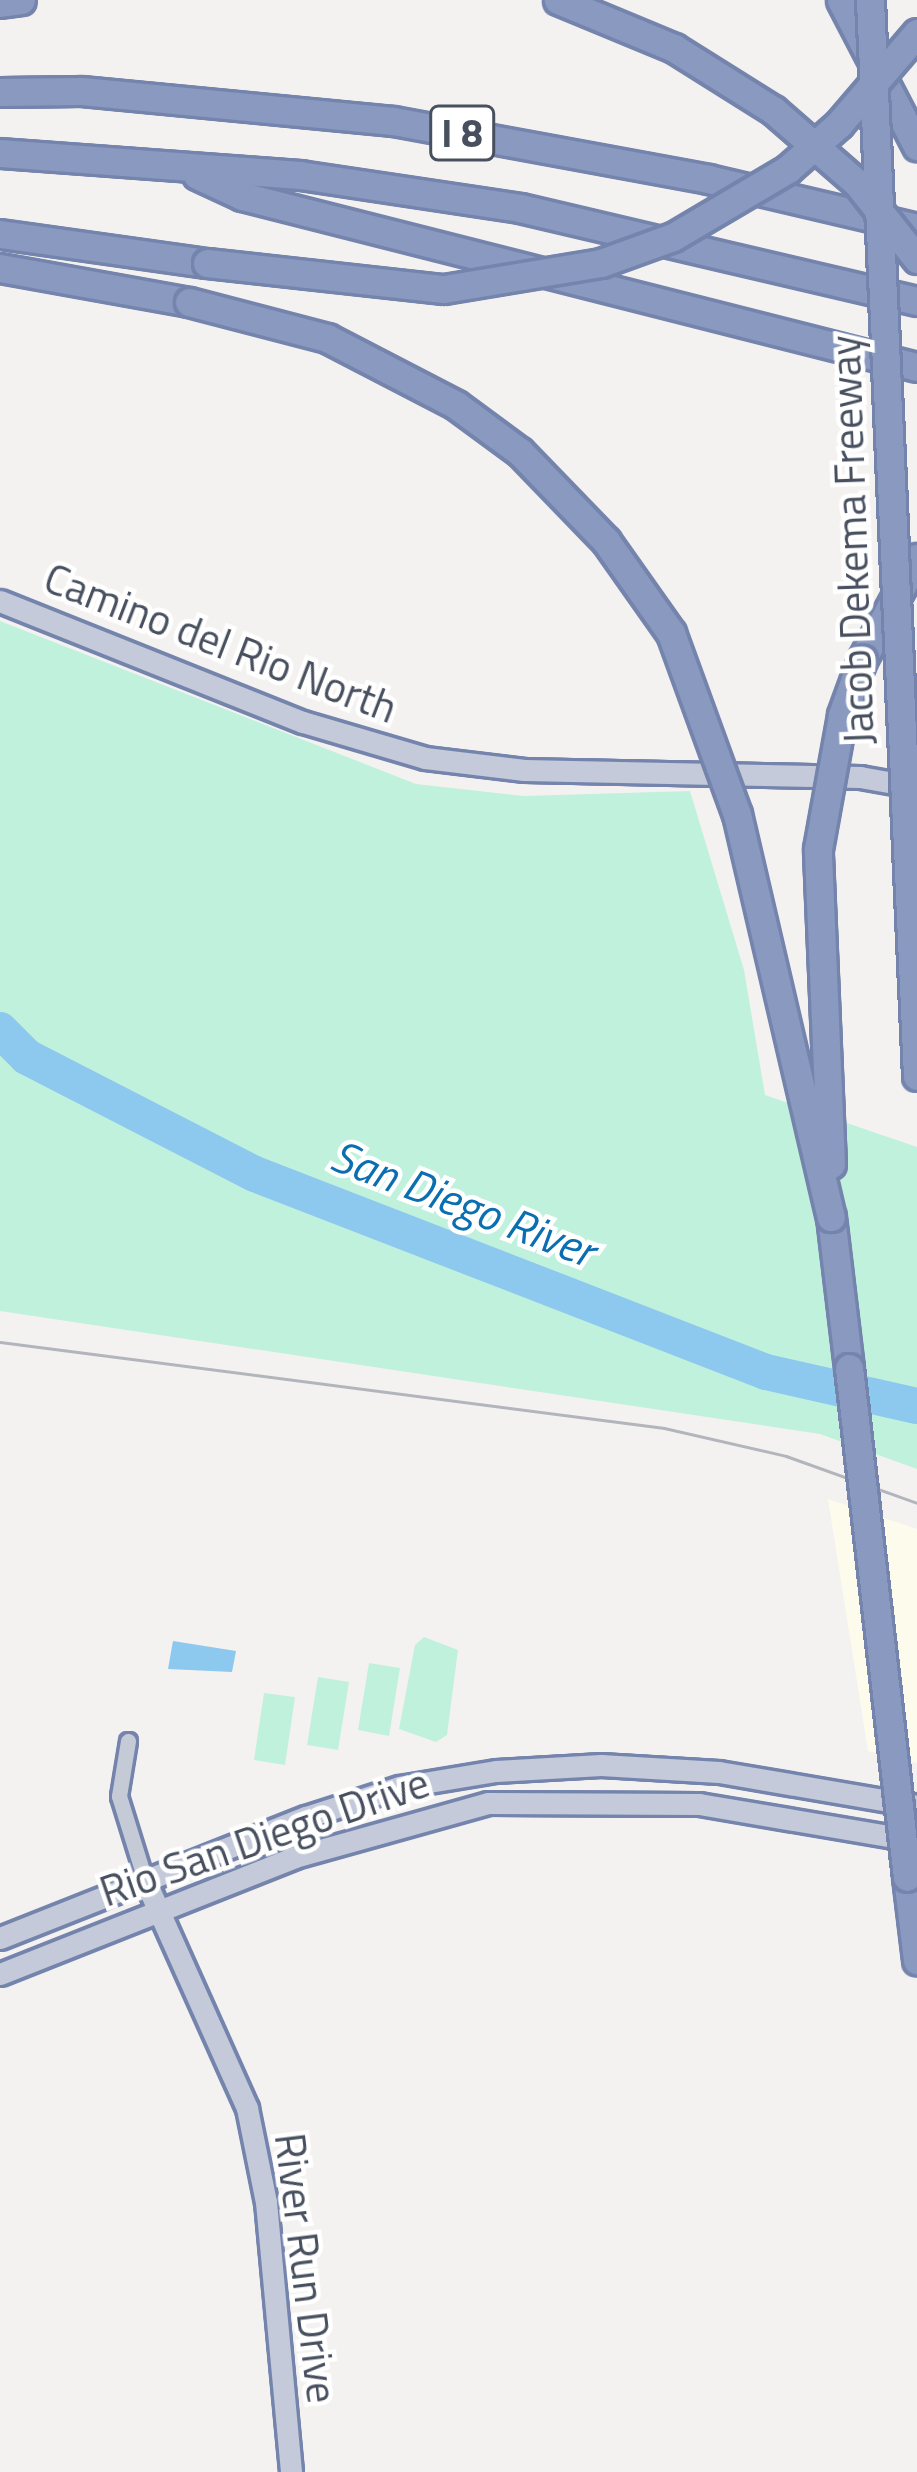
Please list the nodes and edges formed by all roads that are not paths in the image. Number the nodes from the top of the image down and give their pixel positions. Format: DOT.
graph roads {
  1 [pos="21,0"];
  2 [pos="558,0"];
  3 [pos="842,0"];
  4 [pos="870,0"];
  5 [pos="0,3"];
  6 [pos="917,33"];
  7 [pos="0,92"];
  8 [pos="917,146"];
  9 [pos="0,153"];
  10 [pos="183,168"];
  11 [pos="917,228"];
  12 [pos="0,234"];
  13 [pos="917,259"];
  14 [pos="0,268"];
  15 [pos="917,301"];
  16 [pos="917,367"];
  17 [pos="917,558"];
  18 [pos="0,601"];
  19 [pos="917,787"];
  20 [pos="917,1076"];
  21 [pos="832,1217"];
  22 [pos="128,1742"];
  23 [pos="917,1806"];
  24 [pos="917,1840"];
  25 [pos="145,1880"];
  26 [pos="160,1910"];
  27 [pos="0,1937"];
  28 [pos="917,1960"];
  29 [pos="0,1974"];
  30 [pos="291,2472"];
  1 -- 5 [label="highway"];
  2 -- 13 [label="highway, bridge"];
  3 -- 8 [label="highway, bridge"];
  4 -- 20 [label="highway, Jacob Dekema Freeway, bridge"];
  6 -- 12 [label="highway, bridge"];
  7 -- 11 [label="highway, I 8"];
  9 -- 10 [label="highway, I 8"];
  10 -- 15 [label="highway, I 8"];
  10 -- 16 [label="highway"];
  14 -- 21 [label="highway, bridge"];
  17 -- 21 [label="highway, bridge"];
  18 -- 19 [label="main road, Camino del Rio North"];
  21 -- 28 [label="highway, bridge"];
  22 -- 25 [label="street"];
  23 -- 25 [label="main road, Rio San Diego Drive"];
  24 -- 26 [label="main road, Rio San Diego Drive"];
  25 -- 26 [label="main road, River Run Drive"];
  25 -- 27 [label="main road, Rio San Diego Drive"];
  26 -- 29 [label="main road, Rio San Diego Drive"];
  26 -- 30 [label="main road, River Run Drive"];
}
